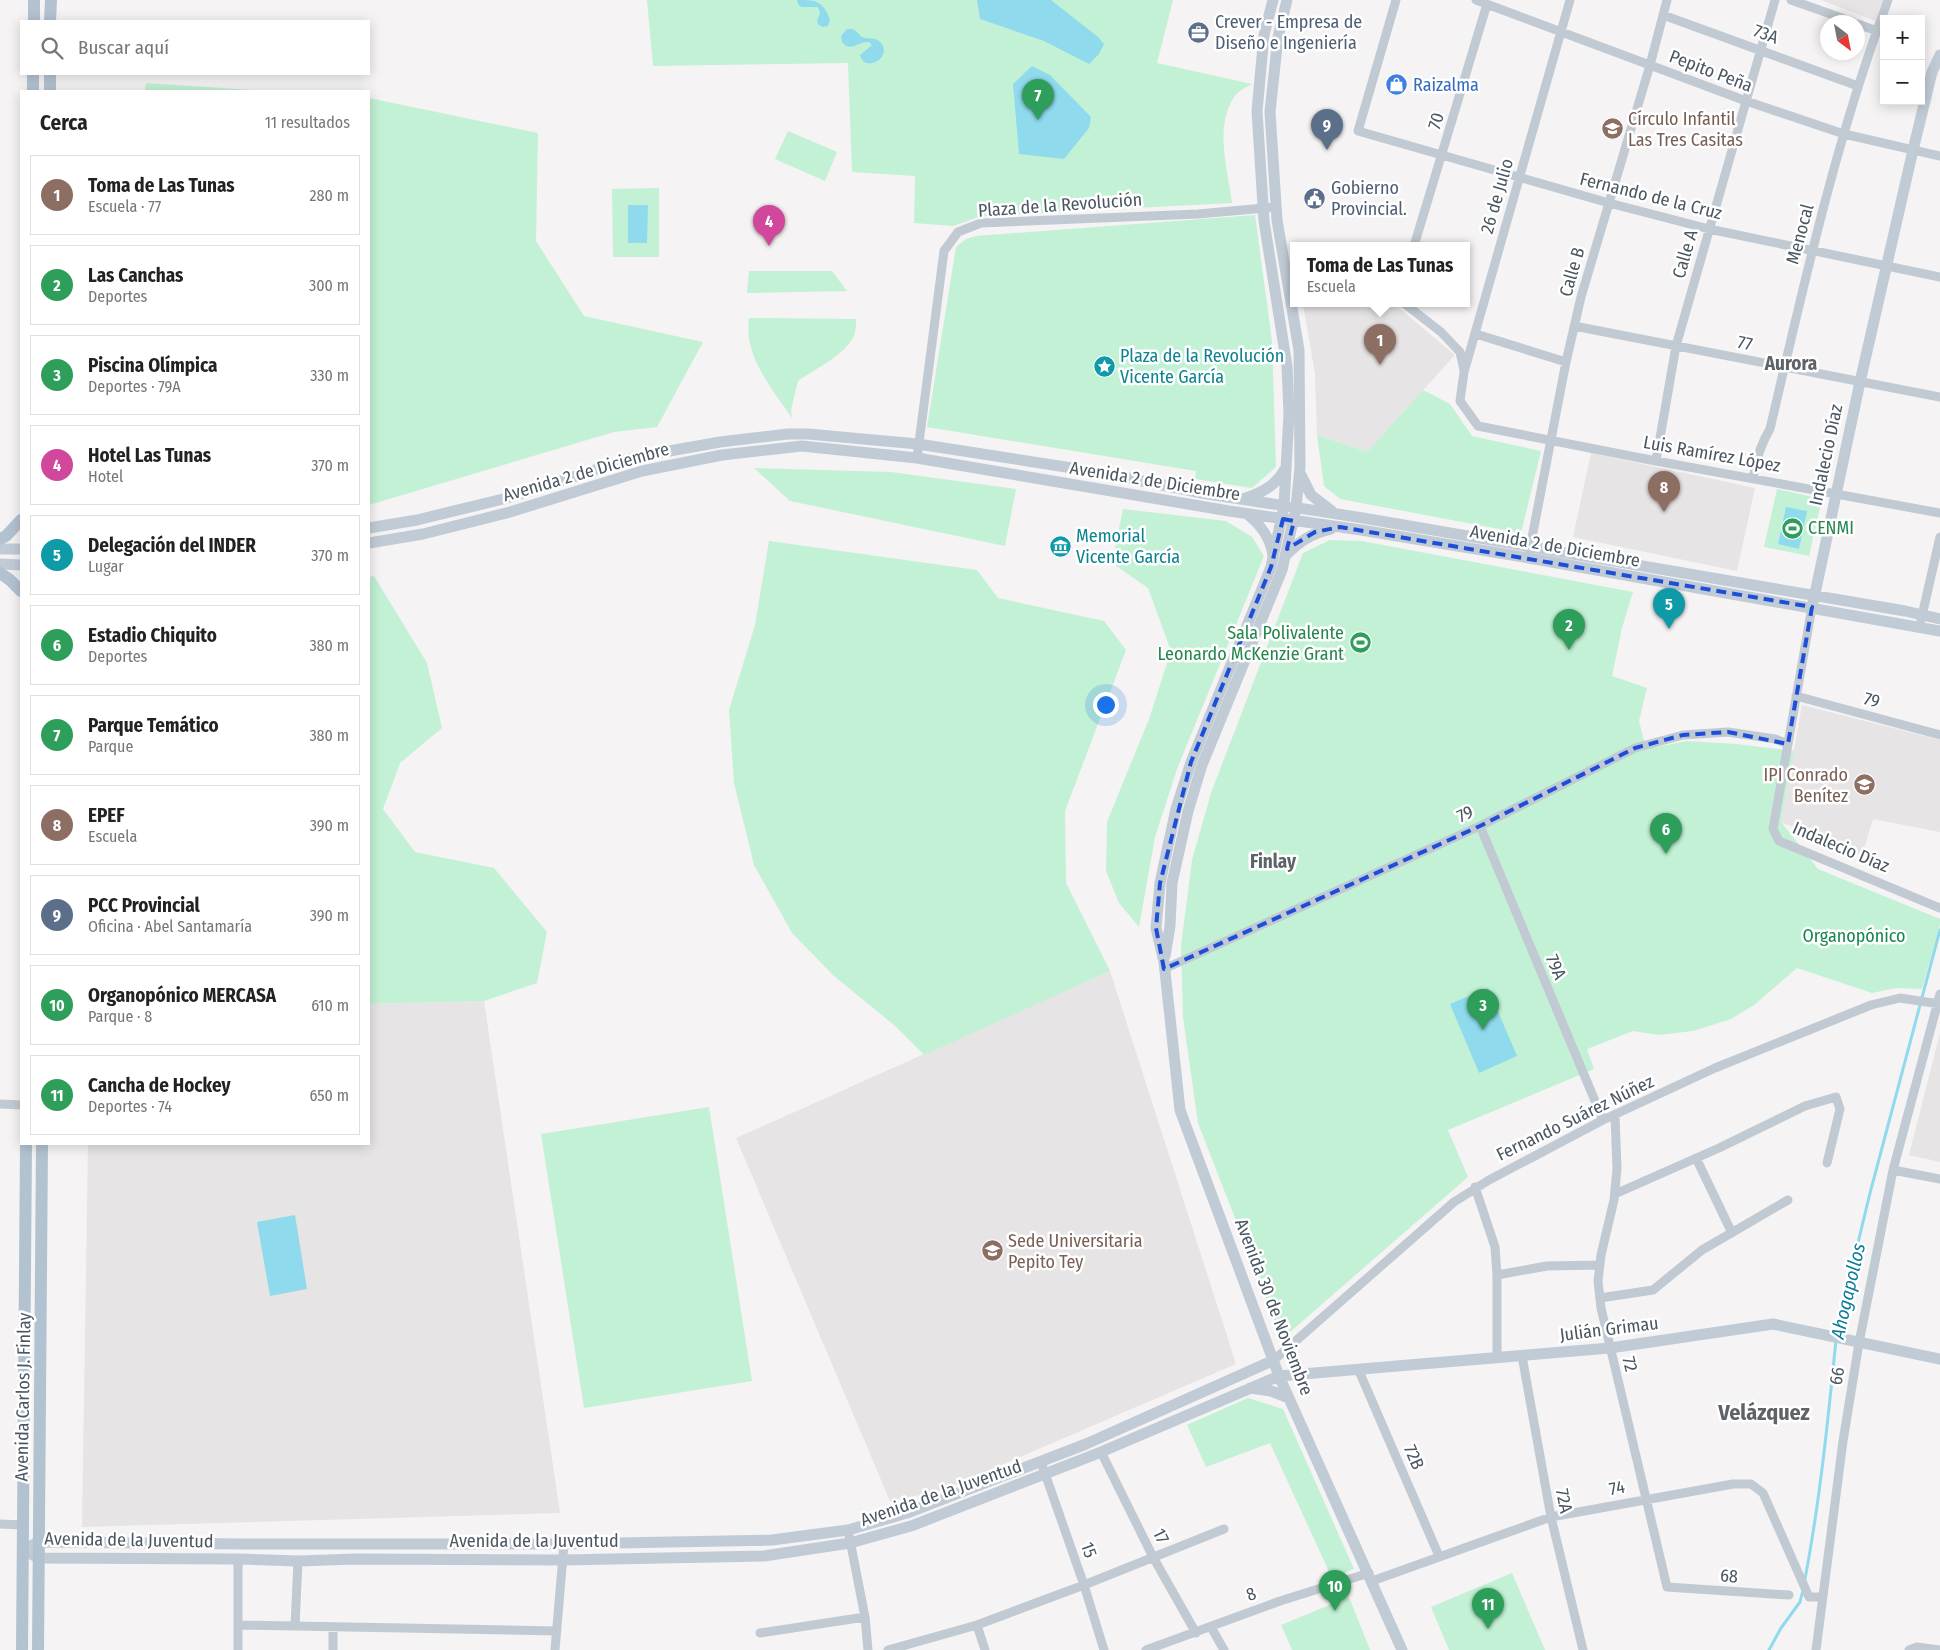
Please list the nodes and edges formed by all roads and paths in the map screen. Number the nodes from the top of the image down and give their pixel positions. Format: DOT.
graph roads {
  1 [pos="34,0"];
  2 [pos="50,0"];
  3 [pos="1273,0"];
  4 [pos="1287,0"];
  5 [pos="1396,0"];
  6 [pos="1476,0"];
  7 [pos="1570,0"];
  8 [pos="1667,0"];
  9 [pos="1775,0"];
  10 [pos="1791,0"];
  11 [pos="1888,0"];
  12 [pos="1487,4"];
  13 [pos="1663,15"];
  14 [pos="1833,15"];
  15 [pos="34,20"];
  16 [pos="50,20"];
  17 [pos="1865,27"];
  18 [pos="1877,31"];
  19 [pos="1562,33"];
  20 [pos="1761,49"];
  21 [pos="1940,55"];
  22 [pos="1650,65"];
  23 [pos="33,75"];
  24 [pos="50,75"];
  25 [pos="1858,86"];
  26 [pos="33,90"];
  27 [pos="50,90"];
  28 [pos="1746,101"];
  29 [pos="1844,134"];
  30 [pos="1913,150"];
  31 [pos="1442,156"];
  32 [pos="1940,156"];
  33 [pos="1519,178"];
  34 [pos="1609,203"];
  35 [pos="1276,208"];
  36 [pos="1263,209"];
  37 [pos="1709,229"];
  38 [pos="1415,242"];
  39 [pos="1812,252"];
  40 [pos="1886,266"];
  41 [pos="1940,277"];
  42 [pos="1290,287"];
  43 [pos="1290,298"];
  44 [pos="1277,299"];
  45 [pos="1293,307"];
  46 [pos="1409,307"];
  47 [pos="1574,326"];
  48 [pos="1476,334"];
  49 [pos="1676,346"];
  50 [pos="1566,362"];
  51 [pos="1784,367"];
  52 [pos="1464,372"];
  53 [pos="1860,382"];
  54 [pos="1940,397"];
  55 [pos="1478,426"];
  56 [pos="1551,439"];
  57 [pos="918,444"];
  58 [pos="917,458"];
  59 [pos="1656,461"];
  60 [pos="1286,467"];
  61 [pos="1299,472"];
  62 [pos="1753,478"];
  63 [pos="1836,494"];
  64 [pos="1240,500"];
  65 [pos="1290,507"];
  66 [pos="1940,513"];
  67 [pos="1247,514"];
  68 [pos="1338,514"];
  69 [pos="1288,520"];
  70 [pos="20,521"];
  71 [pos="1340,527"];
  72 [pos="370,528"];
  73 [pos="1940,537"];
  74 [pos="0,539"];
  75 [pos="370,543"];
  76 [pos="1530,546"];
  77 [pos="0,549"];
  78 [pos="20,549"];
  79 [pos="1286,555"];
  80 [pos="1529,558"];
  81 [pos="1273,559"];
  82 [pos="0,564"];
  83 [pos="20,565"];
  84 [pos="0,573"];
  85 [pos="20,590"];
  86 [pos="1813,602"];
  87 [pos="1922,615"];
  88 [pos="1940,619"];
  89 [pos="1920,627"];
  90 [pos="1940,631"];
  91 [pos="1796,696"];
  92 [pos="1940,735"];
  93 [pos="1788,744"];
  94 [pos="1480,826"];
  95 [pos="1940,908"];
  96 [pos="1164,966"];
  97 [pos="1940,994"];
  98 [pos="1939,1004"];
  99 [pos="0,1104"];
  100 [pos="20,1105"];
  101 [pos="1615,1115"];
  102 [pos="1603,1120"];
  103 [pos="26,1145"];
  104 [pos="42,1145"];
  105 [pos="1696,1158"];
  106 [pos="1827,1163"];
  107 [pos="1893,1170"];
  108 [pos="1940,1179"];
  109 [pos="1475,1187"];
  110 [pos="1615,1194"];
  111 [pos="1788,1200"];
  112 [pos="1732,1232"];
  113 [pos="1600,1265"];
  114 [pos="1497,1275"];
  115 [pos="1600,1298"];
  116 [pos="1266,1339"];
  117 [pos="1859,1342"];
  118 [pos="1610,1348"];
  119 [pos="1522,1356"];
  120 [pos="1497,1358"];
  121 [pos="1940,1359"];
  122 [pos="1274,1360"];
  123 [pos="1255,1368"];
  124 [pos="1359,1371"];
  125 [pos="1279,1376"];
  126 [pos="1250,1388"];
  127 [pos="1289,1398"];
  128 [pos="1101,1452"];
  129 [pos="1041,1462"];
  130 [pos="1045,1475"];
  131 [pos="1646,1499"];
  132 [pos="907,1513"];
  133 [pos="1551,1517"];
  134 [pos="0,1524"];
  135 [pos="24,1525"];
  136 [pos="911,1526"];
  137 [pos="1224,1529"];
  138 [pos="848,1530"];
  139 [pos="39,1542"];
  140 [pos="850,1543"];
  141 [pos="326,1544"];
  142 [pos="564,1544"];
  143 [pos="23,1549"];
  144 [pos="1439,1556"];
  145 [pos="1153,1557"];
  146 [pos="38,1558"];
  147 [pos="238,1559"];
  148 [pos="563,1560"];
  149 [pos="326,1561"];
  150 [pos="298,1562"];
  151 [pos="1370,1577"];
  152 [pos="1084,1586"];
  153 [pos="1667,1587"];
  154 [pos="1789,1596"];
  155 [pos="1823,1597"];
  156 [pos="865,1617"];
  157 [pos="238,1625"];
  158 [pos="977,1625"];
  159 [pos="295,1626"];
  160 [pos="332,1627"];
  161 [pos="1211,1627"];
  162 [pos="557,1630"];
  163 [pos="760,1633"];
  164 [pos="1196,1633"];
  165 [pos="22,1650"];
  166 [pos="38,1650"];
  167 [pos="238,1650"];
  168 [pos="333,1650"];
  169 [pos="555,1650"];
  170 [pos="868,1650"];
  171 [pos="888,1650"];
  172 [pos="985,1650"];
  173 [pos="1104,1650"];
  174 [pos="1146,1650"];
  175 [pos="1224,1650"];
  176 [pos="1402,1650"];
  177 [pos="1582,1650"];
  178 [pos="1816,1650"];
  179 [pos="1909,1650"];
  180 [pos="1940,1650"];
  1 -- 15 [label="main road"];
  2 -- 16 [label="main road"];
  3 -- 36 [label="main road, Avenida 30 de Noviembre"];
  4 -- 35 [label="main road, Avenida 30 de Noviembre"];
  5 -- 31 [label="street, Fernando de la Cruz"];
  6 -- 12 [label="street, Pepito Peña"];
  7 -- 19 [label="street, 26 de Julio"];
  8 -- 13 [label="street, Calle B"];
  9 -- 20 [label="street, Calle A"];
  10 -- 14 [label="street"];
  11 -- 18 [label="street, Menocal"];
  12 -- 19 [label="street, Pepito Peña"];
  12 -- 31 [label="street, 70"];
  13 -- 20 [label="street, 73A"];
  13 -- 22 [label="street, Calle B"];
  17 -- 18 [label="street"];
  18 -- 25 [label="street, Menocal"];
  19 -- 22 [label="street, Pepito Peña"];
  19 -- 33 [label="street, 26 de Julio"];
  20 -- 25 [label="street, 73A"];
  20 -- 28 [label="street, Calle A"];
  21 -- 30 [label="main road, Indalecio Díaz"];
  22 -- 28 [label="street, Pepito Peña"];
  22 -- 34 [label="street, Calle B"];
  23 -- 26 [label="main road"];
  24 -- 27 [label="main road"];
  25 -- 29 [label="street, Menocal"];
  28 -- 29 [label="street, Pepito Peña"];
  28 -- 37 [label="street, Calle A"];
  29 -- 30 [label="street, Pepito Peña"];
  29 -- 39 [label="street, Menocal"];
  30 -- 32 [label="street, Pepito Peña"];
  30 -- 40 [label="main road, Indalecio Díaz"];
  31 -- 33 [label="street, Fernando de la Cruz"];
  31 -- 38 [label="street, 70"];
  33 -- 34 [label="street, Fernando de la Cruz"];
  33 -- 48 [label="street, 26 de Julio"];
  34 -- 37 [label="street, Fernando de la Cruz"];
  34 -- 47 [label="street, Calle B"];
  35 -- 36 [label="street, Plaza de la Revolución"];
  35 -- 42 [label="main road, Avenida 30 de Noviembre"];
  36 -- 44 [label="main road, Avenida 30 de Noviembre"];
  36 -- 57 [label="street, Plaza de la Revolución"];
  37 -- 39 [label="street, Fernando de la Cruz"];
  37 -- 49 [label="street, Calle A"];
  39 -- 40 [label="street, Fernando de la Cruz"];
  39 -- 51 [label="street, Menocal"];
  40 -- 41 [label="street, Fernando de la Cruz"];
  40 -- 53 [label="main road, Indalecio Díaz"];
  43 -- 44 [label="street"];
  44 -- 60 [label="main road, Avenida 30 de Noviembre"];
  45 -- 61 [label="main road, Avenida 30 de Noviembre"];
  46 -- 52 [label="street"];
  47 -- 49 [label="street, 77"];
  47 -- 50 [label="street, Calle B"];
  48 -- 50 [label="street"];
  48 -- 52 [label="street, 26 de Julio"];
  49 -- 51 [label="street, 77"];
  49 -- 59 [label="street, Calle A"];
  50 -- 56 [label="street, Calle B"];
  51 -- 53 [label="street, 77"];
  51 -- 62 [label="street, Menocal"];
  52 -- 55 [label="street, 26 de Julio"];
  53 -- 54 [label="street, 77"];
  53 -- 63 [label="main road, Indalecio Díaz"];
  55 -- 56 [label="street, Luis Ramírez López"];
  56 -- 59 [label="street, Luis Ramírez López"];
  56 -- 76 [label="street, Calle B"];
  57 -- 58 [label="street, Plaza de la Revolución"];
  57 -- 64 [label="main road, Avenida 2 de Diciembre"];
  57 -- 72 [label="main road, Avenida 2 de Diciembre"];
  58 -- 67 [label="main road, Avenida 2 de Diciembre"];
  58 -- 75 [label="main road, Avenida 2 de Diciembre"];
  59 -- 62 [label="street, Luis Ramírez López"];
  60 -- 64 [label="main road"];
  60 -- 65 [label="main road, Avenida 30 de Noviembre"];
  61 -- 65 [label="main road, Avenida 30 de Noviembre"];
  61 -- 68 [label="main road"];
  62 -- 63 [label="street, Luis Ramírez López"];
  63 -- 66 [label="street, Luis Ramírez López"];
  63 -- 86 [label="main road, Indalecio Díaz"];
  64 -- 65 [label="main road, Avenida 2 de Diciembre"];
  65 -- 68 [label="main road, Avenida 2 de Diciembre"];
  65 -- 69 [label="main road, Avenida 30 de Noviembre"];
  67 -- 69 [label="main road, Avenida 2 de Diciembre"];
  67 -- 81 [label="main road"];
  68 -- 76 [label="main road, Avenida 2 de Diciembre"];
  69 -- 71 [label="main road, Avenida 2 de Diciembre"];
  69 -- 79 [label="main road, Avenida 30 de Noviembre"];
  69 -- 81 [label="main road, Avenida 30 de Noviembre"];
  70 -- 74 [label="main road"];
  71 -- 79 [label="main road"];
  71 -- 80 [label="main road, Avenida 2 de Diciembre"];
  73 -- 87 [label="street"];
  76 -- 80 [label="street, Calle B"];
  76 -- 86 [label="main road, Avenida 2 de Diciembre"];
  77 -- 78 [label="main road"];
  79 -- 96 [label="main road, Avenida 30 de Noviembre"];
  80 -- 86 [label="main road, Avenida 2 de Diciembre"];
  81 -- 96 [label="main road, Avenida 30 de Noviembre"];
  82 -- 83 [label="main road"];
  84 -- 85 [label="main road"];
  86 -- 87 [label="main road, Avenida 2 de Diciembre"];
  86 -- 89 [label="main road, Avenida 2 de Diciembre"];
  86 -- 91 [label="street, Indalecio Díaz"];
  87 -- 88 [label="main road, Avenida 2 de Diciembre"];
  87 -- 89 [label="street"];
  89 -- 90 [label="main road, Avenida 2 de Diciembre"];
  91 -- 92 [label="street, 79"];
  91 -- 93 [label="street, Indalecio Díaz"];
  93 -- 94 [label="street, 79"];
  93 -- 95 [label="street, Indalecio Díaz"];
  94 -- 96 [label="street, 79"];
  94 -- 102 [label="street, 79A"];
  96 -- 116 [label="main road, Avenida 30 de Noviembre"];
  97 -- 98 [label="street, 66"];
  98 -- 101 [label="street, Fernando Suárez Núñez"];
  98 -- 107 [label="street, 66"];
  99 -- 100 [label="street"];
  101 -- 102 [label="street, Fernando Suárez Núñez"];
  101 -- 110 [label="street, 72"];
  102 -- 109 [label="street, Fernando Suárez Núñez"];
  103 -- 135 [label="main road, Avenida Carlos J. Finlay"];
  104 -- 139 [label="main road, Avenida Carlos J. Finlay"];
  105 -- 106 [label="street"];
  105 -- 110 [label="street"];
  105 -- 112 [label="street"];
  107 -- 108 [label="street"];
  107 -- 117 [label="street, 66"];
  109 -- 114 [label="street"];
  109 -- 122 [label="street, Fernando Suárez Núñez"];
  110 -- 113 [label="street, 72"];
  111 -- 112 [label="street"];
  112 -- 115 [label="street"];
  113 -- 114 [label="street"];
  113 -- 115 [label="street, 72"];
  114 -- 120 [label="street"];
  115 -- 118 [label="street, 72"];
  116 -- 122 [label="main road, Avenida 30 de Noviembre"];
  116 -- 123 [label="main road"];
  117 -- 118 [label="main road, Julián Grimau"];
  117 -- 121 [label="main road, Julián Grimau"];
  117 -- 155 [label="street, 66"];
  118 -- 119 [label="main road, Julián Grimau"];
  118 -- 131 [label="street, 72"];
  119 -- 120 [label="main road, Julián Grimau"];
  119 -- 133 [label="street, 72A"];
  120 -- 124 [label="main road, Julián Grimau"];
  122 -- 123 [label="main road, Avenida de la Juventud"];
  122 -- 125 [label="main road, Avenida 30 de Noviembre"];
  123 -- 129 [label="main road, Avenida de la Juventud"];
  124 -- 125 [label="main road, Julián Grimau"];
  124 -- 144 [label="street, 72B"];
  125 -- 126 [label="main road, Avenida de la Juventud"];
  125 -- 127 [label="main road, Avenida 30 de Noviembre"];
  126 -- 127 [label="main road"];
  126 -- 128 [label="main road, Avenida de la Juventud"];
  127 -- 151 [label="main road, Avenida 30 de Noviembre"];
  128 -- 130 [label="main road, Avenida de la Juventud"];
  128 -- 145 [label="street, 17"];
  129 -- 130 [label="street, 15"];
  129 -- 132 [label="main road, Avenida de la Juventud"];
  130 -- 136 [label="main road, Avenida de la Juventud"];
  130 -- 152 [label="street, 15"];
  131 -- 133 [label="street, 74"];
  131 -- 153 [label="street, 72"];
  131 -- 155 [label="street, 74"];
  132 -- 136 [label="main road"];
  132 -- 138 [label="main road, Avenida de la Juventud"];
  133 -- 144 [label="street, 74"];
  133 -- 177 [label="street, 72A"];
  134 -- 135 [label="street"];
  135 -- 143 [label="main road, Avenida Carlos J. Finlay"];
  136 -- 140 [label="main road, Avenida de la Juventud"];
  137 -- 145 [label="street"];
  138 -- 140 [label="street"];
  138 -- 142 [label="main road, Avenida de la Juventud"];
  139 -- 141 [label="main road, Avenida de la Juventud"];
  139 -- 143 [label="main road, Avenida de la Juventud"];
  139 -- 146 [label="main road, Avenida Carlos J. Finlay"];
  140 -- 148 [label="main road, Avenida de la Juventud"];
  140 -- 156 [label="street"];
  141 -- 142 [label="main road, Avenida de la Juventud"];
  141 -- 149 [label="main road"];
  142 -- 148 [label="street"];
  143 -- 146 [label="main road, Avenida de la Juventud"];
  143 -- 165 [label="main road, Avenida Carlos J. Finlay"];
  144 -- 151 [label="street, 74"];
  145 -- 152 [label="street"];
  145 -- 164 [label="street, 17"];
  146 -- 147 [label="main road, Avenida de la Juventud"];
  146 -- 166 [label="main road, Avenida Carlos J. Finlay"];
  147 -- 150 [label="main road, Avenida de la Juventud"];
  147 -- 157 [label="street"];
  148 -- 149 [label="main road, Avenida de la Juventud"];
  148 -- 162 [label="street"];
  149 -- 150 [label="main road, Avenida de la Juventud"];
  150 -- 159 [label="street"];
  151 -- 161 [label="street, 8"];
  151 -- 176 [label="main road, Avenida 30 de Noviembre"];
  152 -- 158 [label="street"];
  152 -- 173 [label="street, 15"];
  153 -- 154 [label="street, 68"];
  155 -- 178 [label="street, 66"];
  156 -- 163 [label="street"];
  156 -- 170 [label="street"];
  157 -- 159 [label="street"];
  157 -- 167 [label="street"];
  158 -- 171 [label="street"];
  158 -- 172 [label="street"];
  159 -- 160 [label="street"];
  160 -- 162 [label="street"];
  160 -- 168 [label="street"];
  161 -- 164 [label="street, 8"];
  161 -- 175 [label="street"];
  162 -- 169 [label="street"];
  164 -- 174 [label="street, 8"];
  179 -- 180 [label="street"];
}
